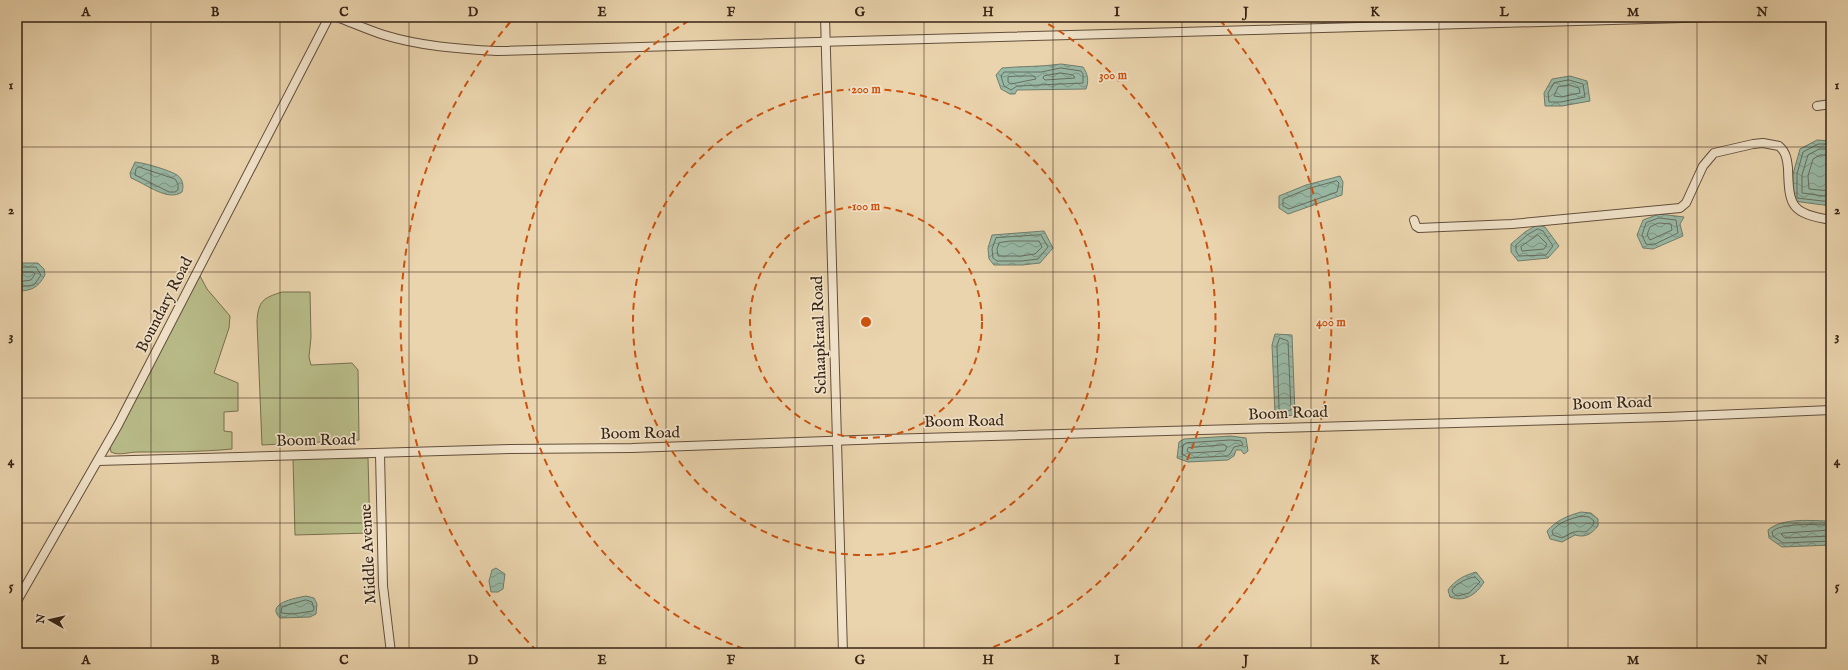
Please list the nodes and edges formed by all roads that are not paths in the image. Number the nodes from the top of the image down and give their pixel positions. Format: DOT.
graph roads {
  1 [pos="329,17"];
  2 [pos="338,17"];
  3 [pos="825,17"];
  4 [pos="1718,17"];
  5 [pos="826,41"];
  6 [pos="1831,104"];
  7 [pos="1817,106"];
  8 [pos="1414,220"];
  9 [pos="1831,220"];
  10 [pos="1831,410"];
  11 [pos="837,440"];
  12 [pos="380,454"];
  13 [pos="98,461"];
  14 [pos="17,601"];
  15 [pos="391,653"];
  16 [pos="843,653"];
  1 -- 13 [label="street, Boundary Road"];
  2 -- 5 [label="street"];
  3 -- 5 [label="street, Schaapkraal Road"];
  4 -- 5 [label="street"];
  5 -- 11 [label="street, Schaapkraal Road"];
  6 -- 7 [label="street"];
  8 -- 9 [label="street"];
  10 -- 11 [label="street, Boom Road"];
  11 -- 12 [label="street, Boom Road"];
  11 -- 16 [label="street, Schaapkraal Road"];
  12 -- 13 [label="street, Boom Road"];
  12 -- 15 [label="street, Middle Avenue"];
  13 -- 14 [label="street, Boundary Road"];
}
